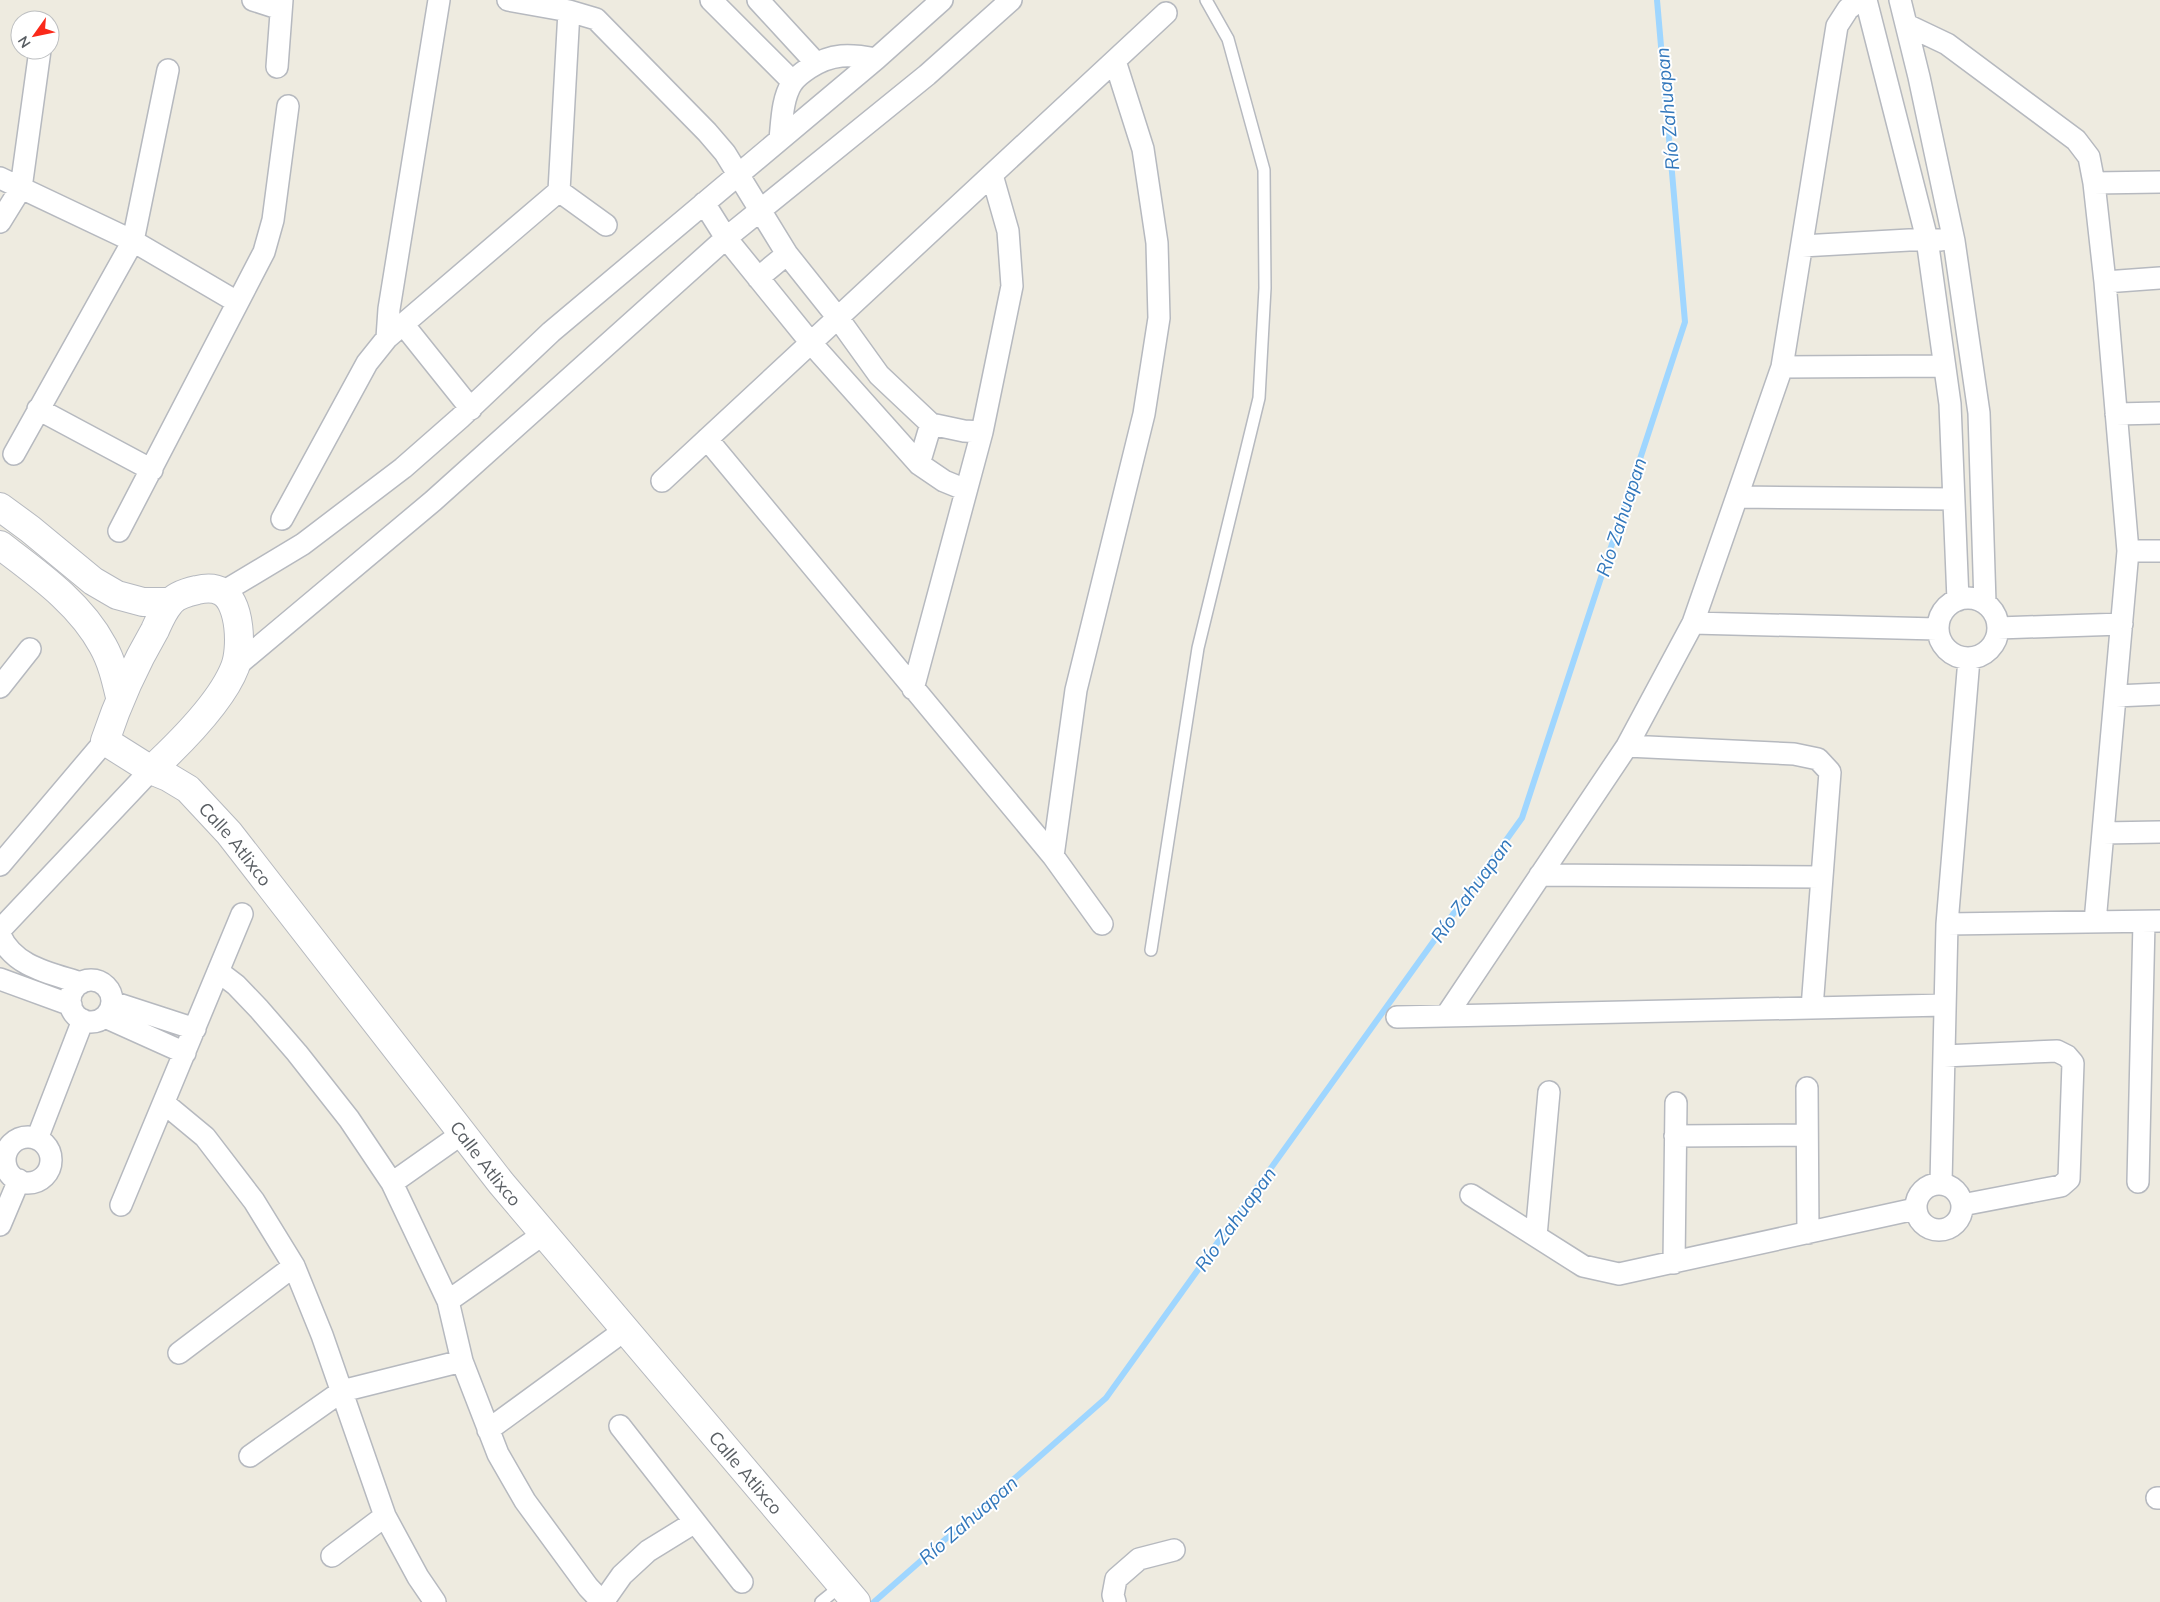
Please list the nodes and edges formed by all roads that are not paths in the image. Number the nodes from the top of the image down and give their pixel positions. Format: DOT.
graph roads {
  1 [pos="252,0"];
  2 [pos="440,0"];
  3 [pos="508,0"];
  4 [pos="711,0"];
  5 [pos="758,0"];
  6 [pos="942,0"];
  7 [pos="1011,0"];
  8 [pos="1206,0"];
  9 [pos="1859,0"];
  10 [pos="1866,0"];
  11 [pos="1900,0"];
  12 [pos="282,4"];
  13 [pos="569,11"];
  14 [pos="1166,13"];
  15 [pos="1907,25"];
  16 [pos="876,59"];
  17 [pos="39,60"];
  18 [pos="1115,60"];
  19 [pos="816,63"];
  20 [pos="277,67"];
  21 [pos="168,70"];
  22 [pos="1919,77"];
  23 [pos="792,82"];
  24 [pos="1888,84"];
  25 [pos="288,106"];
  26 [pos="780,139"];
  27 [pos="738,175"];
  28 [pos="992,175"];
  29 [pos="0,178"];
  30 [pos="2094,182"];
  31 [pos="2160,182"];
  32 [pos="21,188"];
  33 [pos="559,190"];
  34 [pos="704,203"];
  35 [pos="760,210"];
  36 [pos="0,222"];
  37 [pos="606,225"];
  38 [pos="726,238"];
  39 [pos="1927,239"];
  40 [pos="133,241"];
  41 [pos="1954,241"];
  42 [pos="1802,246"];
  43 [pos="787,254"];
  44 [pos="758,278"];
  45 [pos="2160,278"];
  46 [pos="2105,282"];
  47 [pos="238,302"];
  48 [pos="838,318"];
  49 [pos="395,331"];
  50 [pos="811,344"];
  51 [pos="1944,366"];
  52 [pos="1782,367"];
  53 [pos="879,375"];
  54 [pos="863,402"];
  55 [pos="1950,404"];
  56 [pos="38,409"];
  57 [pos="471,409"];
  58 [pos="1979,413"];
  59 [pos="2160,413"];
  60 [pos="2116,414"];
  61 [pos="932,424"];
  62 [pos="982,432"];
  63 [pos="707,439"];
  64 [pos="14,454"];
  65 [pos="918,464"];
  66 [pos="152,470"];
  67 [pos="662,481"];
  68 [pos="966,490"];
  69 [pos="1737,497"];
  70 [pos="1953,499"];
  71 [pos="0,507"];
  72 [pos="282,519"];
  73 [pos="30,529"];
  74 [pos="119,531"];
  75 [pos="6,549"];
  76 [pos="2128,551"];
  77 [pos="2160,551"];
  78 [pos="93,581"];
  79 [pos="223,592"];
  80 [pos="1958,600"];
  81 [pos="170,602"];
  82 [pos="1985,603"];
  83 [pos="73,605"];
  84 [pos="1693,622"];
  85 [pos="2122,624"];
  86 [pos="1998,628"];
  87 [pos="1937,629"];
  88 [pos="30,649"];
  89 [pos="1969,659"];
  90 [pos="235,667"];
  91 [pos="2,682"];
  92 [pos="913,689"];
  93 [pos="2160,694"];
  94 [pos="2116,696"];
  95 [pos="120,697"];
  96 [pos="105,741"];
  97 [pos="1627,746"];
  98 [pos="151,770"];
  99 [pos="2160,832"];
  100 [pos="2103,833"];
  101 [pos="1053,856"];
  102 [pos="0,866"];
  103 [pos="1540,875"];
  104 [pos="1822,877"];
  105 [pos="242,914"];
  106 [pos="2152,921"];
  107 [pos="2095,922"];
  108 [pos="1102,924"];
  109 [pos="1947,924"];
  110 [pos="0,930"];
  111 [pos="0,935"];
  112 [pos="1151,950"];
  113 [pos="219,972"];
  114 [pos="0,979"];
  115 [pos="81,983"];
  116 [pos="1945,1005"];
  117 [pos="1812,1008"];
  118 [pos="108,1009"];
  119 [pos="77,1013"];
  120 [pos="1446,1016"];
  121 [pos="1397,1017"];
  122 [pos="195,1029"];
  123 [pos="185,1053"];
  124 [pos="1944,1056"];
  125 [pos="1807,1088"];
  126 [pos="1549,1092"];
  127 [pos="164,1103"];
  128 [pos="1676,1103"];
  129 [pos="1807,1135"];
  130 [pos="1676,1136"];
  131 [pos="37,1139"];
  132 [pos="452,1140"];
  133 [pos="19,1180"];
  134 [pos="2138,1182"];
  135 [pos="1941,1183"];
  136 [pos="392,1184"];
  137 [pos="1471,1194"];
  138 [pos="1962,1204"];
  139 [pos="121,1205"];
  140 [pos="1916,1208"];
  141 [pos="0,1225"];
  142 [pos="1808,1233"];
  143 [pos="1536,1236"];
  144 [pos="535,1240"];
  145 [pos="1674,1263"];
  146 [pos="294,1266"];
  147 [pos="448,1301"];
  148 [pos="614,1338"];
  149 [pos="180,1353"];
  150 [pos="462,1361"];
  151 [pos="342,1392"];
  152 [pos="620,1426"];
  153 [pos="488,1430"];
  154 [pos="250,1456"];
  155 [pos="385,1516"];
  156 [pos="695,1522"];
  157 [pos="1174,1550"];
  158 [pos="332,1556"];
  159 [pos="742,1582"];
  160 [pos="849,1593"];
  161 [pos="435,1602"];
  162 [pos="602,1602"];
  163 [pos="821,1602"];
  164 [pos="1115,1602"];
  1 -- 12 [label="street"];
  2 -- 49 [label="street"];
  3 -- 13 [label="street"];
  4 -- 23 [label="street"];
  5 -- 19 [label="street"];
  6 -- 16 [label="street"];
  7 -- 35 [label="street"];
  8 -- 112 [label="lane"];
  9 -- 42 [label="street"];
  10 -- 24 [label="street"];
  11 -- 15 [label="street"];
  12 -- 20 [label="street"];
  13 -- 27 [label="street"];
  13 -- 33 [label="street"];
  14 -- 18 [label="street"];
  15 -- 22 [label="street"];
  15 -- 30 [label="street"];
  16 -- 19 [label="street"];
  16 -- 26 [label="street"];
  17 -- 32 [label="street"];
  18 -- 28 [label="street"];
  18 -- 101 [label="street"];
  19 -- 23 [label="street"];
  21 -- 40 [label="street"];
  22 -- 24 [label="street"];
  22 -- 41 [label="street"];
  23 -- 26 [label="street"];
  24 -- 39 [label="street"];
  25 -- 47 [label="street"];
  26 -- 27 [label="street"];
  27 -- 34 [label="street"];
  27 -- 35 [label="street"];
  28 -- 48 [label="street"];
  28 -- 62 [label="street"];
  29 -- 32 [label="street"];
  30 -- 31 [label="street"];
  30 -- 46 [label="street"];
  32 -- 36 [label="street"];
  32 -- 40 [label="street"];
  33 -- 37 [label="street"];
  33 -- 49 [label="street"];
  34 -- 38 [label="street"];
  34 -- 57 [label="street"];
  35 -- 38 [label="street"];
  35 -- 43 [label="street"];
  38 -- 44 [label="street"];
  38 -- 90 [label="street"];
  39 -- 41 [label="street"];
  39 -- 42 [label="street"];
  39 -- 51 [label="street"];
  40 -- 47 [label="street"];
  40 -- 56 [label="street"];
  41 -- 58 [label="street"];
  42 -- 52 [label="street"];
  43 -- 44 [label="street"];
  43 -- 48 [label="street"];
  44 -- 50 [label="street"];
  45 -- 46 [label="street"];
  46 -- 60 [label="street"];
  47 -- 66 [label="street"];
  48 -- 50 [label="street"];
  48 -- 53 [label="street"];
  49 -- 57 [label="street"];
  49 -- 72 [label="street"];
  50 -- 54 [label="street"];
  50 -- 63 [label="street"];
  51 -- 52 [label="street"];
  51 -- 55 [label="street"];
  52 -- 69 [label="street"];
  53 -- 54 [label="street"];
  53 -- 61 [label="street"];
  54 -- 65 [label="street"];
  55 -- 58 [label="street"];
  55 -- 70 [label="street"];
  56 -- 64 [label="street"];
  56 -- 66 [label="street"];
  57 -- 79 [label="street"];
  58 -- 82 [label="street"];
  59 -- 60 [label="street"];
  60 -- 76 [label="street"];
  61 -- 62 [label="street"];
  61 -- 65 [label="street"];
  62 -- 68 [label="street"];
  63 -- 67 [label="street"];
  63 -- 92 [label="street"];
  65 -- 68 [label="street"];
  66 -- 74 [label="street"];
  68 -- 92 [label="street"];
  69 -- 70 [label="street"];
  69 -- 84 [label="street"];
  70 -- 80 [label="street"];
  71 -- 73 [label="street"];
  73 -- 75 [label="street"];
  73 -- 78 [label="street"];
  75 -- 83 [label="street"];
  76 -- 77 [label="street"];
  76 -- 85 [label="street"];
  78 -- 81 [label="street"];
  78 -- 83 [label="street"];
  79 -- 81 [label="street"];
  79 -- 90 [label="street"];
  80 -- 82 [label="street"];
  80 -- 87 [label="street"];
  81 -- 95 [label="street"];
  82 -- 86 [label="street"];
  83 -- 95 [label="street"];
  84 -- 87 [label="street"];
  84 -- 97 [label="street"];
  85 -- 86 [label="street"];
  85 -- 94 [label="street"];
  86 -- 89 [label="street"];
  87 -- 89 [label="street"];
  88 -- 91 [label="street"];
  89 -- 109 [label="street"];
  90 -- 98 [label="street"];
  92 -- 101 [label="street"];
  93 -- 94 [label="street"];
  94 -- 100 [label="street"];
  95 -- 96 [label="street"];
  96 -- 98 [label="street, Calle Atlixco"];
  96 -- 102 [label="street"];
  97 -- 103 [label="street"];
  97 -- 104 [label="street"];
  98 -- 110 [label="street"];
  98 -- 160 [label="street, Calle Atlixco"];
  99 -- 100 [label="street"];
  100 -- 107 [label="street"];
  101 -- 108 [label="street"];
  103 -- 104 [label="street"];
  103 -- 120 [label="street"];
  104 -- 117 [label="street"];
  105 -- 113 [label="street"];
  106 -- 107 [label="street"];
  106 -- 134 [label="street"];
  107 -- 109 [label="street"];
  109 -- 116 [label="street"];
  111 -- 115 [label="street"];
  113 -- 122 [label="street"];
  113 -- 136 [label="street"];
  114 -- 119 [label="street"];
  115 -- 118 [label="street"];
  115 -- 119 [label="street"];
  116 -- 117 [label="street"];
  116 -- 124 [label="street"];
  117 -- 120 [label="street"];
  118 -- 119 [label="street"];
  118 -- 122 [label="street"];
  118 -- 123 [label="street"];
  119 -- 131 [label="street"];
  120 -- 121 [label="street"];
  122 -- 123 [label="street"];
  123 -- 127 [label="street"];
  124 -- 135 [label="street"];
  124 -- 138 [label="street"];
  125 -- 129 [label="street"];
  126 -- 143 [label="street"];
  127 -- 139 [label="street"];
  127 -- 146 [label="street"];
  128 -- 130 [label="street"];
  129 -- 130 [label="street"];
  129 -- 142 [label="street"];
  130 -- 145 [label="street"];
  131 -- 133 [label="street"];
  131 -- 133 [label="street"];
  132 -- 136 [label="street"];
  133 -- 141 [label="street"];
  135 -- 138 [label="street"];
  135 -- 140 [label="street"];
  136 -- 147 [label="street"];
  137 -- 143 [label="street"];
  138 -- 140 [label="street"];
  140 -- 142 [label="street"];
  142 -- 145 [label="street"];
  143 -- 145 [label="street"];
  144 -- 147 [label="street"];
  146 -- 149 [label="street"];
  146 -- 151 [label="street"];
  147 -- 150 [label="street"];
  148 -- 153 [label="street"];
  150 -- 151 [label="street"];
  150 -- 153 [label="street"];
  151 -- 154 [label="street"];
  151 -- 155 [label="street"];
  152 -- 156 [label="street"];
  153 -- 162 [label="street"];
  155 -- 158 [label="street"];
  155 -- 161 [label="street"];
  156 -- 159 [label="street"];
  156 -- 162 [label="street"];
  157 -- 164 [label="street"];
  160 -- 163 [label="lane"];
}
